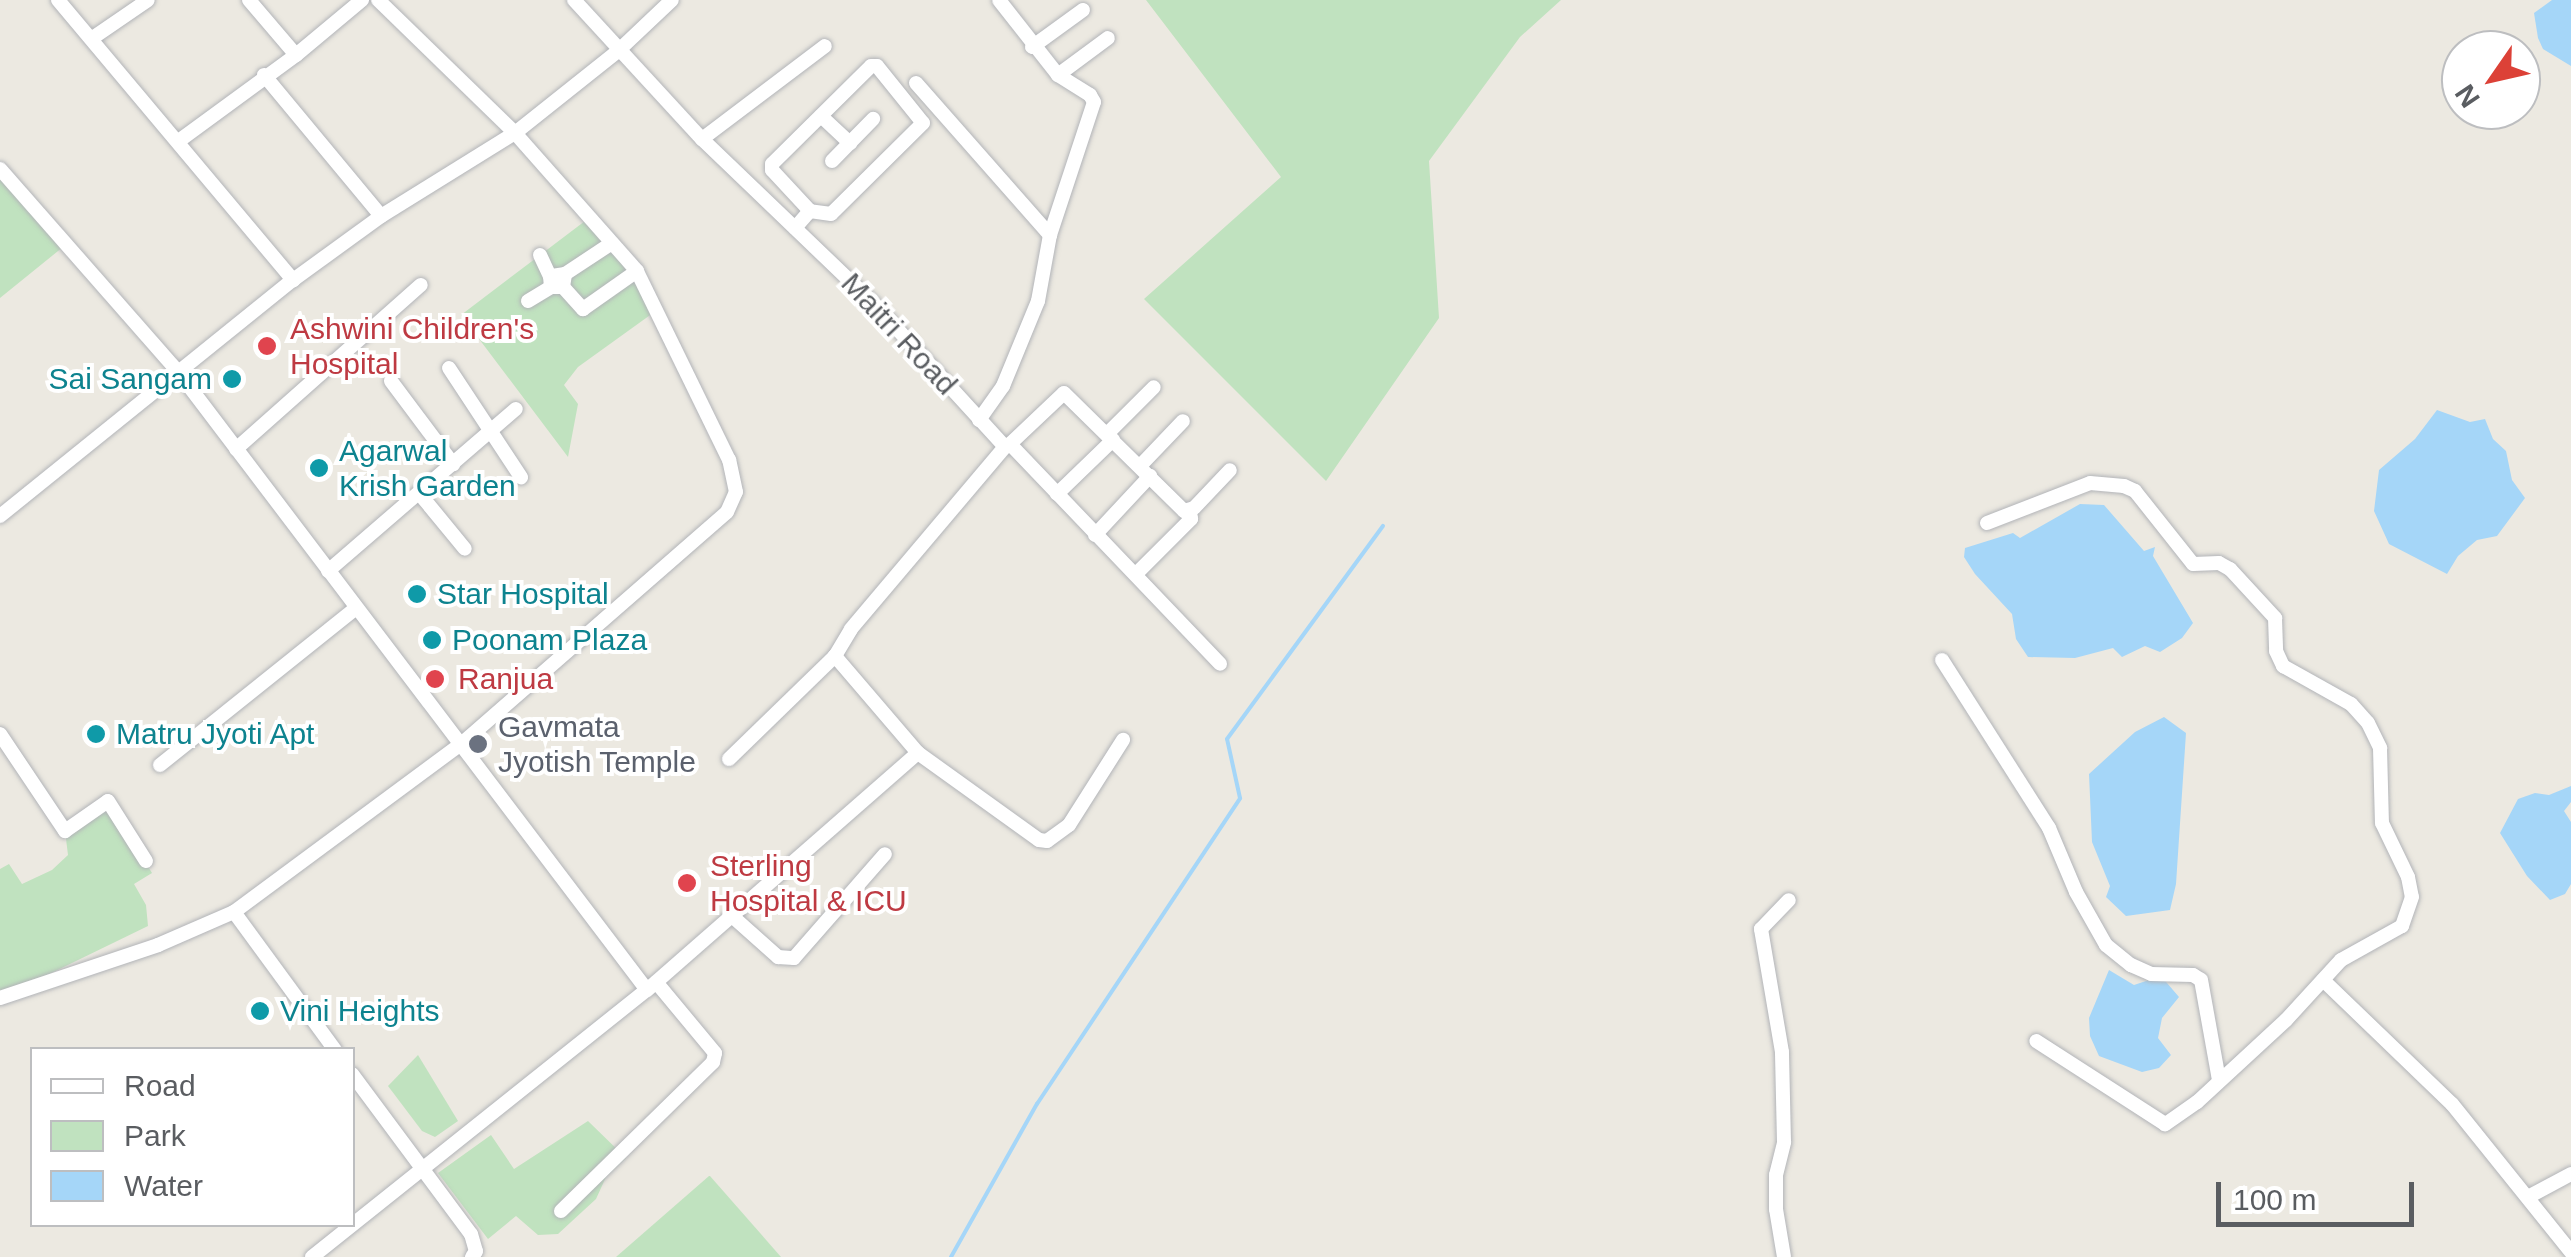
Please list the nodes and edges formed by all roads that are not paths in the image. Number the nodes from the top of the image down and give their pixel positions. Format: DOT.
graph roads {
  1 [pos="58,0"];
  2 [pos="148,0"];
  3 [pos="249,0"];
  4 [pos="362,0"];
  5 [pos="378,0"];
  6 [pos="574,0"];
  7 [pos="672,0"];
  8 [pos="999,0"];
  9 [pos="1083,10"];
  10 [pos="94,38"];
  11 [pos="1108,38"];
  12 [pos="825,46"];
  13 [pos="1032,46"];
  14 [pos="618,51"];
  15 [pos="296,56"];
  16 [pos="264,75"];
  17 [pos="1058,75"];
  18 [pos="916,82"];
  19 [pos="821,116"];
  20 [pos="873,120"];
  21 [pos="515,133"];
  22 [pos="702,139"];
  23 [pos="180,140"];
  24 [pos="850,143"];
  25 [pos="832,161"];
  26 [pos="0,168"];
  27 [pos="810,211"];
  28 [pos="381,216"];
  29 [pos="795,228"];
  30 [pos="1050,235"];
  31 [pos="612,244"];
  32 [pos="540,256"];
  33 [pos="637,271"];
  34 [pos="294,280"];
  35 [pos="557,281"];
  36 [pos="421,285"];
  37 [pos="528,301"];
  38 [pos="450,368"];
  39 [pos="179,373"];
  40 [pos="391,381"];
  41 [pos="1154,386"];
  42 [pos="516,410"];
  43 [pos="979,420"];
  44 [pos="1183,421"];
  45 [pos="491,431"];
  46 [pos="1110,437"];
  47 [pos="1007,446"];
  48 [pos="236,449"];
  49 [pos="453,464"];
  50 [pos="1230,470"];
  51 [pos="1145,472"];
  52 [pos="521,477"];
  53 [pos="420,493"];
  54 [pos="1056,494"];
  55 [pos="1190,510"];
  56 [pos="0,516"];
  57 [pos="1988,523"];
  58 [pos="1094,534"];
  59 [pos="465,549"];
  60 [pos="328,571"];
  61 [pos="1136,574"];
  62 [pos="356,608"];
  63 [pos="834,656"];
  64 [pos="1942,660"];
  65 [pos="1220,664"];
  66 [pos="0,734"];
  67 [pos="1123,740"];
  68 [pos="460,745"];
  69 [pos="918,752"];
  70 [pos="728,760"];
  71 [pos="160,765"];
  72 [pos="885,854"];
  73 [pos="146,860"];
  74 [pos="1789,900"];
  75 [pos="234,912"];
  76 [pos="732,916"];
  77 [pos="2322,980"];
  78 [pos="652,986"];
  79 [pos="0,998"];
  80 [pos="2036,1040"];
  81 [pos="333,1047"];
  82 [pos="355,1078"];
  83 [pos="2219,1080"];
  84 [pos="421,1170"];
  85 [pos="2571,1174"];
  86 [pos="2528,1198"];
  87 [pos="561,1211"];
  88 [pos="355,1223"];
  89 [pos="350,1227"];
  90 [pos="2571,1252"];
  91 [pos="312,1257"];
  92 [pos="472,1257"];
  93 [pos="1784,1257"];
  1 -- 10 [label="street"];
  2 -- 10 [label="street"];
  3 -- 15 [label="street"];
  4 -- 15 [label="street"];
  5 -- 21 [label="street"];
  6 -- 14 [label="street, Maitri Road"];
  7 -- 14 [label="street"];
  8 -- 13 [label="street"];
  9 -- 13 [label="street"];
  10 -- 23 [label="street"];
  11 -- 17 [label="street"];
  12 -- 22 [label="street"];
  13 -- 17 [label="street"];
  14 -- 21 [label="street"];
  14 -- 22 [label="street, Maitri Road"];
  15 -- 16 [label="street"];
  16 -- 23 [label="street"];
  16 -- 28 [label="street"];
  17 -- 30 [label="street"];
  18 -- 30 [label="street"];
  19 -- 24 [label="street"];
  19 -- 27 [label="street"];
  19 -- 27 [label="street"];
  20 -- 24 [label="street"];
  21 -- 28 [label="street"];
  21 -- 31 [label="street"];
  22 -- 29 [label="street, Maitri Road"];
  23 -- 34 [label="street"];
  24 -- 25 [label="street"];
  26 -- 39 [label="street"];
  27 -- 29 [label="street"];
  28 -- 34 [label="street"];
  29 -- 43 [label="street, Maitri Road"];
  30 -- 43 [label="street"];
  31 -- 33 [label="street"];
  31 -- 35 [label="street"];
  32 -- 35 [label="street"];
  33 -- 35 [label="street"];
  33 -- 68 [label="street"];
  34 -- 39 [label="street"];
  35 -- 37 [label="street"];
  36 -- 48 [label="street"];
  38 -- 45 [label="street"];
  39 -- 48 [label="street"];
  39 -- 56 [label="street"];
  40 -- 49 [label="street"];
  41 -- 46 [label="street"];
  42 -- 45 [label="street"];
  43 -- 47 [label="street, Maitri Road"];
  44 -- 51 [label="street"];
  45 -- 49 [label="street"];
  45 -- 52 [label="street"];
  46 -- 47 [label="street"];
  46 -- 51 [label="street"];
  46 -- 54 [label="street"];
  47 -- 54 [label="street, Maitri Road"];
  47 -- 63 [label="street"];
  48 -- 60 [label="street"];
  49 -- 53 [label="street"];
  50 -- 55 [label="street"];
  51 -- 55 [label="street"];
  51 -- 58 [label="street"];
  53 -- 59 [label="street"];
  53 -- 60 [label="street"];
  54 -- 58 [label="street, Maitri Road"];
  55 -- 61 [label="street"];
  57 -- 77 [label="street"];
  58 -- 61 [label="street, Maitri Road"];
  60 -- 62 [label="street"];
  61 -- 65 [label="street, Maitri Road"];
  62 -- 68 [label="street"];
  62 -- 71 [label="street"];
  63 -- 69 [label="street"];
  63 -- 70 [label="street"];
  64 -- 83 [label="street"];
  66 -- 73 [label="street"];
  67 -- 69 [label="street"];
  68 -- 75 [label="street"];
  68 -- 78 [label="street"];
  69 -- 76 [label="street"];
  72 -- 76 [label="street"];
  74 -- 93 [label="street"];
  75 -- 79 [label="street"];
  75 -- 81 [label="street"];
  76 -- 78 [label="street"];
  77 -- 83 [label="street"];
  77 -- 86 [label="street"];
  78 -- 84 [label="street"];
  78 -- 87 [label="street"];
  80 -- 83 [label="street"];
  82 -- 84 [label="street"];
  84 -- 88 [label="street"];
  84 -- 92 [label="street"];
  85 -- 86 [label="street"];
  86 -- 90 [label="street"];
  89 -- 91 [label="street"];
}
